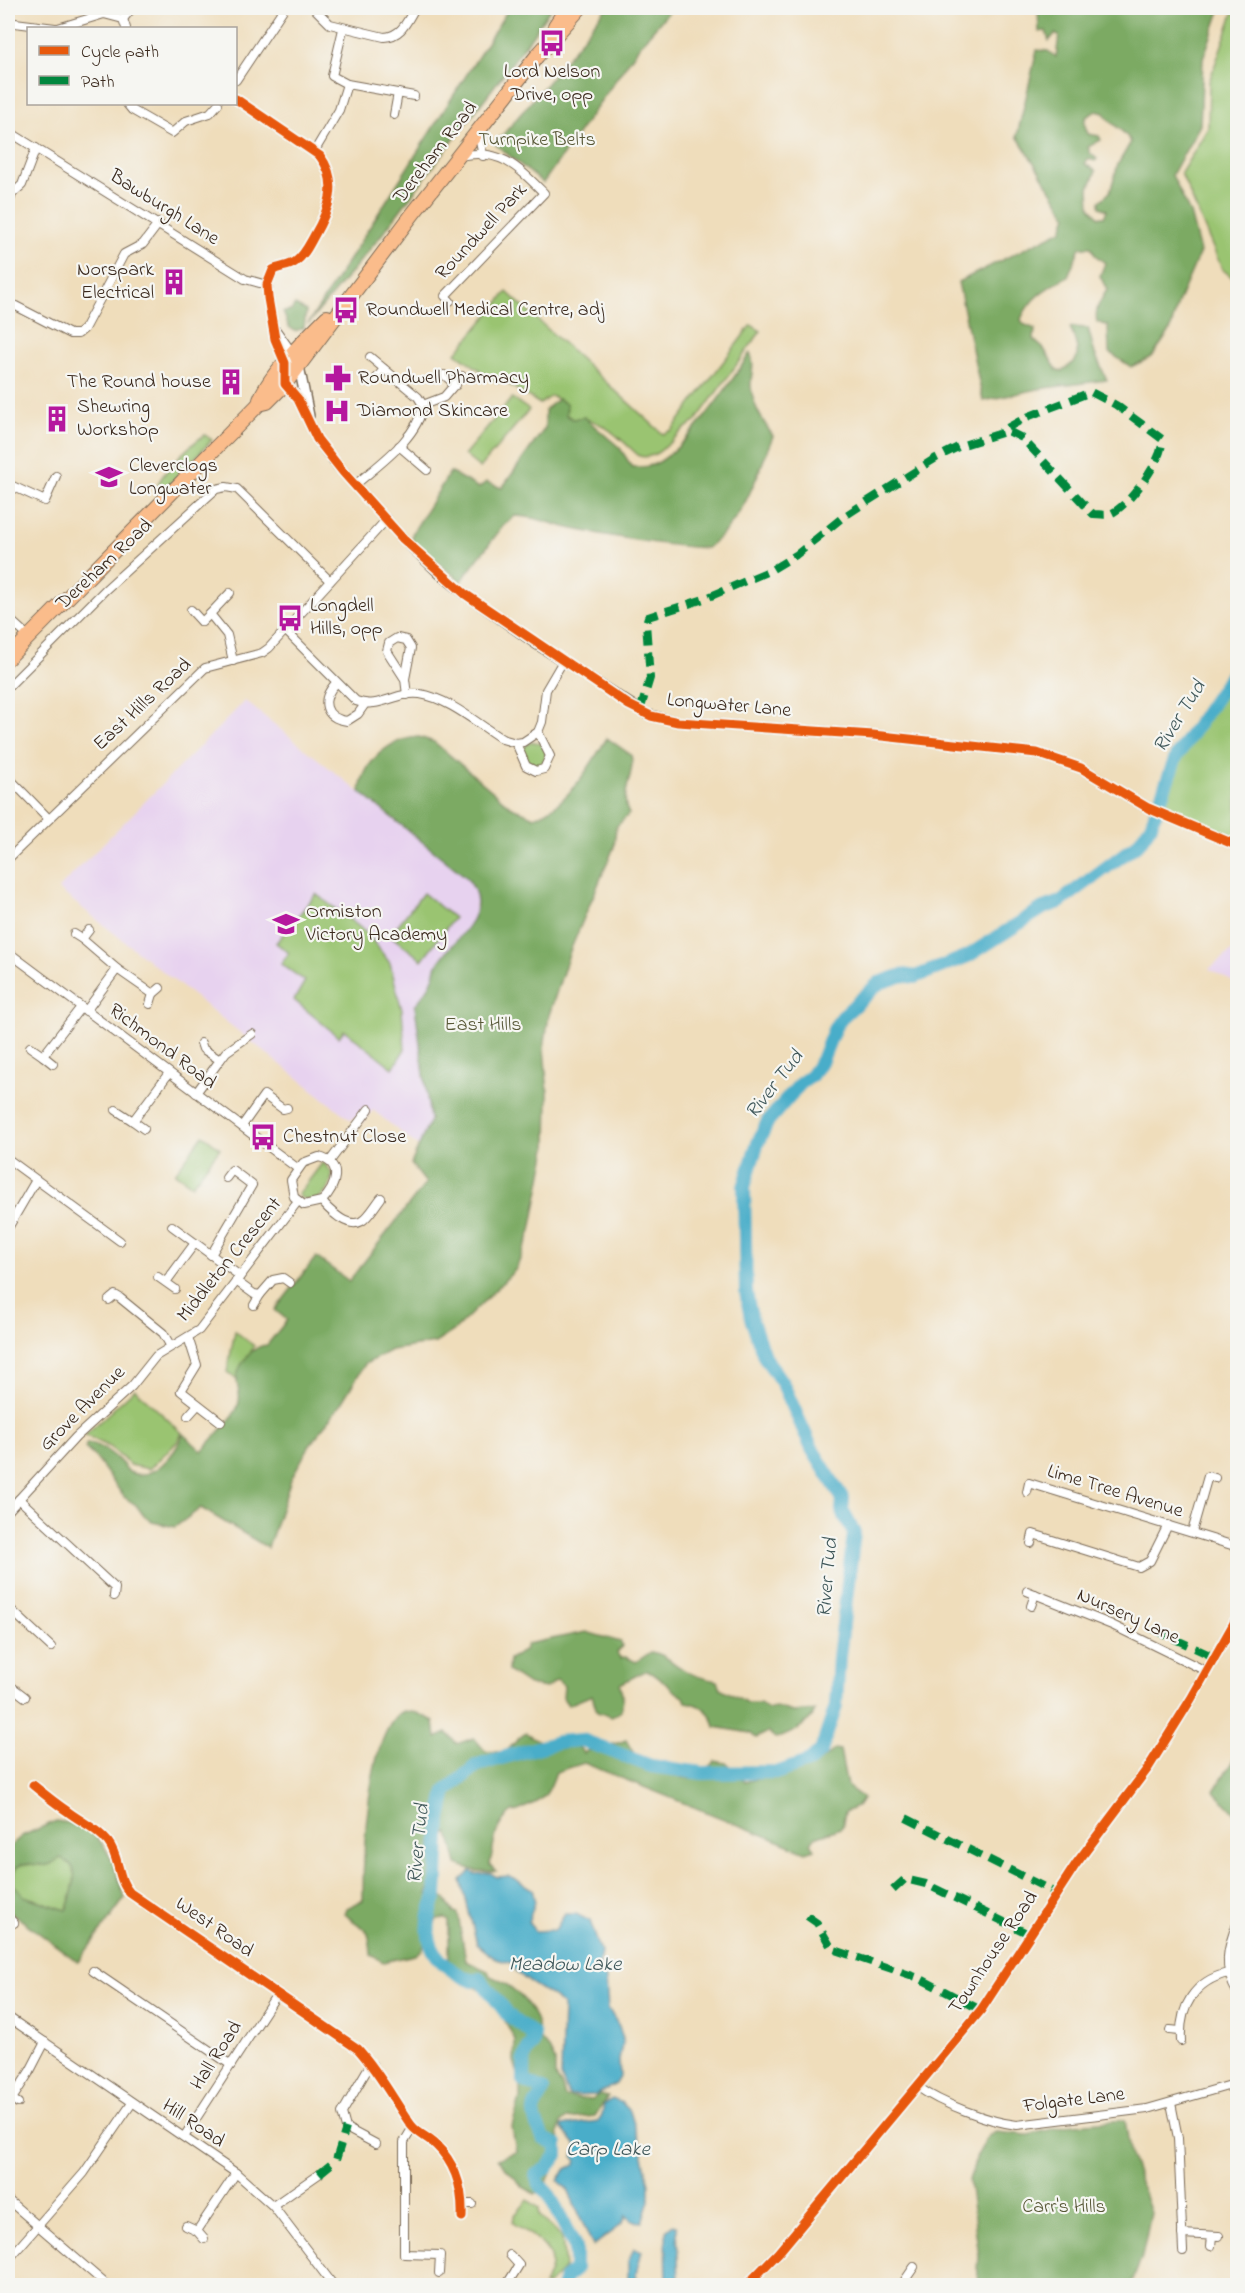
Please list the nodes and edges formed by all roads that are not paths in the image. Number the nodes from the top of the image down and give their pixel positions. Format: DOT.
graph roads {
  1 [pos="132,8"];
  2 [pos="284,8"];
  3 [pos="314,8"];
  4 [pos="415,8"];
  5 [pos="567,8"];
  6 [pos="580,8"];
  7 [pos="109,11"];
  8 [pos="123,20"];
  9 [pos="15,22"];
  10 [pos="50,27"];
  11 [pos="60,27"];
  12 [pos="126,27"];
  13 [pos="343,29"];
  14 [pos="537,56"];
  15 [pos="237,78"];
  16 [pos="347,84"];
  17 [pos="398,93"];
  18 [pos="414,96"];
  19 [pos="237,100"];
  20 [pos="128,105"];
  21 [pos="217,105"];
  22 [pos="394,115"];
  23 [pos="8,131"];
  24 [pos="478,132"];
  25 [pos="36,148"];
  26 [pos="314,152"];
  27 [pos="459,156"];
  28 [pos="483,156"];
  29 [pos="8,206"];
  30 [pos="159,223"];
  31 [pos="267,285"];
  32 [pos="445,296"];
  33 [pos="8,302"];
  34 [pos="275,328"];
  35 [pos="370,357"];
  36 [pos="293,361"];
  37 [pos="384,369"];
  38 [pos="444,375"];
  39 [pos="462,376"];
  40 [pos="376,379"];
  41 [pos="285,384"];
  42 [pos="456,385"];
  43 [pos="259,404"];
  44 [pos="423,405"];
  45 [pos="310,422"];
  46 [pos="399,446"];
  47 [pos="427,470"];
  48 [pos="56,476"];
  49 [pos="8,484"];
  50 [pos="356,485"];
  51 [pos="387,519"];
  52 [pos="330,581"];
  53 [pos="230,593"];
  54 [pos="191,610"];
  55 [pos="210,614"];
  56 [pos="8,618"];
  57 [pos="285,630"];
  58 [pos="29,636"];
  59 [pos="8,658"];
  60 [pos="233,661"];
  61 [pos="563,661"];
  62 [pos="405,679"];
  63 [pos="336,683"];
  64 [pos="8,687"];
  65 [pos="406,695"];
  66 [pos="365,704"];
  67 [pos="538,732"];
  68 [pos="516,743"];
  69 [pos="8,777"];
  70 [pos="49,819"];
  71 [pos="1238,846"];
  72 [pos="8,860"];
  73 [pos="88,930"];
  74 [pos="74,934"];
  75 [pos="82,939"];
  76 [pos="8,952"];
  77 [pos="117,969"];
  78 [pos="160,988"];
  79 [pos="153,994"];
  80 [pos="150,1004"];
  81 [pos="84,1009"];
  82 [pos="252,1034"];
  83 [pos="201,1043"];
  84 [pos="30,1047"];
  85 [pos="43,1056"];
  86 [pos="220,1060"];
  87 [pos="53,1065"];
  88 [pos="169,1073"];
  89 [pos="196,1093"];
  90 [pos="287,1108"];
  91 [pos="369,1109"];
  92 [pos="116,1110"];
  93 [pos="133,1121"];
  94 [pos="242,1126"];
  95 [pos="144,1129"];
  96 [pos="8,1159"];
  97 [pos="330,1161"];
  98 [pos="297,1168"];
  99 [pos="226,1178"];
  100 [pos="36,1180"];
  101 [pos="381,1198"];
  102 [pos="298,1201"];
  103 [pos="322,1201"];
  104 [pos="172,1226"];
  105 [pos="8,1228"];
  106 [pos="120,1241"];
  107 [pos="195,1242"];
  108 [pos="211,1255"];
  109 [pos="158,1277"];
  110 [pos="238,1279"];
  111 [pos="166,1282"];
  112 [pos="290,1283"];
  113 [pos="175,1289"];
  114 [pos="260,1295"];
  115 [pos="109,1300"];
  116 [pos="254,1305"];
  117 [pos="188,1337"];
  118 [pos="170,1345"];
  119 [pos="156,1356"];
  120 [pos="197,1406"];
  121 [pos="188,1416"];
  122 [pos="221,1422"];
  123 [pos="1208,1476"];
  124 [pos="1027,1492"];
  125 [pos="19,1499"];
  126 [pos="8,1511"];
  127 [pos="1168,1525"];
  128 [pos="1192,1532"];
  129 [pos="1031,1543"];
  130 [pos="1238,1547"];
  131 [pos="114,1596"];
  132 [pos="1031,1606"];
  133 [pos="8,1607"];
  134 [pos="1238,1616"];
  135 [pos="51,1647"];
  136 [pos="1206,1671"];
  137 [pos="8,1684"];
  138 [pos="24,1697"];
  139 [pos="33,1785"];
  140 [pos="1238,1921"];
  141 [pos="93,1971"];
  142 [pos="1228,1973"];
  143 [pos="277,1994"];
  144 [pos="1238,1994"];
  145 [pos="8,2017"];
  146 [pos="1170,2030"];
  147 [pos="1180,2031"];
  148 [pos="1181,2041"];
  149 [pos="45,2042"];
  150 [pos="231,2065"];
  151 [pos="373,2065"];
  152 [pos="1238,2083"];
  153 [pos="918,2087"];
  154 [pos="338,2099"];
  155 [pos="18,2103"];
  156 [pos="132,2103"];
  157 [pos="347,2103"];
  158 [pos="1171,2103"];
  159 [pos="413,2127"];
  160 [pos="184,2137"];
  161 [pos="376,2144"];
  162 [pos="236,2174"];
  163 [pos="319,2174"];
  164 [pos="8,2200"];
  165 [pos="463,2204"];
  166 [pos="472,2204"];
  167 [pos="273,2206"];
  168 [pos="462,2217"];
  169 [pos="36,2225"];
  170 [pos="186,2226"];
  171 [pos="196,2231"];
  172 [pos="1182,2234"];
  173 [pos="204,2239"];
  174 [pos="1211,2246"];
  175 [pos="1183,2252"];
  176 [pos="404,2254"];
  177 [pos="510,2255"];
  178 [pos="8,2260"];
  179 [pos="404,2264"];
  180 [pos="914,2267"];
  181 [pos="439,2273"];
  182 [pos="108,2286"];
  183 [pos="334,2286"];
  184 [pos="506,2286"];
  185 [pos="746,2286"];
  186 [pos="901,2286"];
  1 -- 8 [label="street"];
  2 -- 15 [label="street"];
  3 -- 13 [label="street"];
  4 -- 13 [label="street"];
  5 -- 14 [label="highway, Dereham Road"];
  6 -- 14 [label="highway, Dereham Road"];
  7 -- 8 [label="street"];
  7 -- 11 [label="street"];
  8 -- 12 [label="street"];
  9 -- 10 [label="street"];
  13 -- 16 [label="street"];
  14 -- 24 [label="highway, Dereham Road"];
  16 -- 17 [label="street"];
  16 -- 26 [label="street"];
  17 -- 18 [label="street"];
  17 -- 22 [label="street"];
  19 -- 26 [label="street"];
  20 -- 21 [label="street"];
  23 -- 25 [label="street, Bawburgh Lane"];
  24 -- 27 [label="highway, Dereham Road"];
  24 -- 28 [label="street"];
  25 -- 29 [label="street"];
  25 -- 30 [label="street, Bawburgh Lane"];
  26 -- 31 [label="street"];
  27 -- 28 [label="street, Roundwell Park"];
  27 -- 36 [label="highway, Dereham Road"];
  28 -- 32 [label="street, Roundwell Park"];
  30 -- 31 [label="street, Bawburgh Lane"];
  30 -- 33 [label="street"];
  31 -- 34 [label="street"];
  34 -- 36 [label="street"];
  34 -- 36 [label="street"];
  35 -- 37 [label="street"];
  36 -- 41 [label="highway, Dereham Road"];
  36 -- 43 [label="highway, Dereham Road"];
  36 -- 45 [label="street, Longwater Lane"];
  37 -- 40 [label="street"];
  37 -- 44 [label="street"];
  38 -- 42 [label="street"];
  39 -- 42 [label="street"];
  41 -- 43 [label="highway, Dereham Road"];
  41 -- 45 [label="street, Longwater Lane"];
  42 -- 44 [label="street"];
  43 -- 58 [label="highway, Dereham Road"];
  44 -- 46 [label="street"];
  45 -- 50 [label="street, Longwater Lane"];
  46 -- 47 [label="street"];
  46 -- 50 [label="street"];
  48 -- 49 [label="street"];
  50 -- 51 [label="street, Longwater Lane"];
  51 -- 52 [label="street, East Hills Road"];
  51 -- 61 [label="street, Longwater Lane"];
  52 -- 57 [label="street, East Hills Road"];
  52 -- 64 [label="street, Dereham Road"];
  53 -- 55 [label="street"];
  54 -- 55 [label="street"];
  55 -- 60 [label="street"];
  56 -- 58 [label="street"];
  57 -- 60 [label="street, East Hills Road"];
  57 -- 63 [label="street"];
  58 -- 59 [label="highway, Dereham Road"];
  60 -- 70 [label="street, East Hills Road"];
  61 -- 67 [label="street"];
  61 -- 71 [label="street, Longwater Lane"];
  62 -- 62 [label="street"];
  62 -- 65 [label="street"];
  63 -- 66 [label="street"];
  63 -- 66 [label="street"];
  65 -- 66 [label="street"];
  65 -- 68 [label="street"];
  67 -- 68 [label="street"];
  67 -- 68 [label="street"];
  69 -- 70 [label="street"];
  70 -- 72 [label="street, East Hills Road"];
  73 -- 75 [label="street"];
  74 -- 75 [label="street"];
  75 -- 77 [label="street"];
  76 -- 81 [label="street, Richmond Road"];
  77 -- 79 [label="street"];
  77 -- 81 [label="street"];
  78 -- 79 [label="street"];
  79 -- 80 [label="street"];
  81 -- 85 [label="street"];
  81 -- 88 [label="street, Richmond Road"];
  82 -- 86 [label="street"];
  83 -- 86 [label="street"];
  84 -- 85 [label="street"];
  85 -- 87 [label="street"];
  86 -- 89 [label="street"];
  88 -- 89 [label="street, Richmond Road"];
  88 -- 93 [label="street"];
  89 -- 94 [label="street, Richmond Road"];
  90 -- 94 [label="street"];
  91 -- 97 [label="street"];
  92 -- 93 [label="street"];
  93 -- 95 [label="street"];
  94 -- 98 [label="street, Richmond Road"];
  96 -- 100 [label="street"];
  97 -- 98 [label="street"];
  97 -- 103 [label="street"];
  98 -- 102 [label="street, Middleton Crescent"];
  99 -- 108 [label="street"];
  100 -- 105 [label="street"];
  100 -- 106 [label="street"];
  101 -- 103 [label="street"];
  102 -- 103 [label="street, Middleton Crescent"];
  102 -- 110 [label="street, Middleton Crescent"];
  104 -- 107 [label="street"];
  107 -- 108 [label="street"];
  107 -- 111 [label="street"];
  108 -- 110 [label="street"];
  109 -- 111 [label="street"];
  110 -- 114 [label="street"];
  110 -- 117 [label="street, Middleton Crescent"];
  111 -- 113 [label="street"];
  112 -- 114 [label="street"];
  114 -- 116 [label="street"];
  115 -- 118 [label="street"];
  117 -- 118 [label="street, Middleton Crescent"];
  117 -- 120 [label="street"];
  118 -- 119 [label="street, Middleton Crescent"];
  119 -- 125 [label="street, Grove Avenue"];
  120 -- 121 [label="street"];
  120 -- 122 [label="street"];
  123 -- 128 [label="street, Lime Tree Avenue"];
  124 -- 127 [label="street, Lime Tree Avenue"];
  125 -- 126 [label="street, Grove Avenue"];
  125 -- 131 [label="street"];
  127 -- 128 [label="street, Lime Tree Avenue"];
  127 -- 129 [label="street"];
  128 -- 130 [label="street, Lime Tree Avenue"];
  132 -- 136 [label="street, Nursery Lane"];
  133 -- 135 [label="street"];
  134 -- 136 [label="street, Townhouse Road"];
  136 -- 153 [label="street, Townhouse Road"];
  137 -- 138 [label="street"];
  139 -- 143 [label="street, West Road"];
  140 -- 142 [label="street"];
  141 -- 150 [label="street"];
  142 -- 144 [label="street"];
  142 -- 147 [label="street"];
  143 -- 150 [label="street, Hall Road"];
  143 -- 151 [label="street, West Road"];
  145 -- 149 [label="street, Hill Road"];
  146 -- 147 [label="street"];
  147 -- 148 [label="street"];
  149 -- 155 [label="street"];
  149 -- 156 [label="street, Hill Road"];
  150 -- 160 [label="street, Hall Road"];
  151 -- 157 [label="street"];
  151 -- 159 [label="street, West Road"];
  152 -- 158 [label="street, Folgate Lane"];
  153 -- 158 [label="street, Folgate Lane"];
  153 -- 185 [label="street, Townhouse Road"];
  154 -- 157 [label="street"];
  156 -- 160 [label="street, Hill Road"];
  156 -- 169 [label="street"];
  157 -- 161 [label="street"];
  158 -- 172 [label="street"];
  159 -- 165 [label="street, West Road"];
  159 -- 176 [label="street"];
  160 -- 162 [label="street, Hill Road"];
  162 -- 167 [label="street, Hill Road"];
  162 -- 171 [label="street"];
  163 -- 167 [label="street"];
  164 -- 169 [label="street"];
  165 -- 166 [label="street"];
  165 -- 168 [label="street, West Road"];
  167 -- 183 [label="street, Hill Road"];
  169 -- 178 [label="street"];
  169 -- 182 [label="street"];
  170 -- 171 [label="street"];
  171 -- 173 [label="street"];
  172 -- 174 [label="street"];
  172 -- 175 [label="street"];
  176 -- 179 [label="street"];
  176 -- 181 [label="street"];
  177 -- 184 [label="street"];
  180 -- 186 [label="street"];
}
